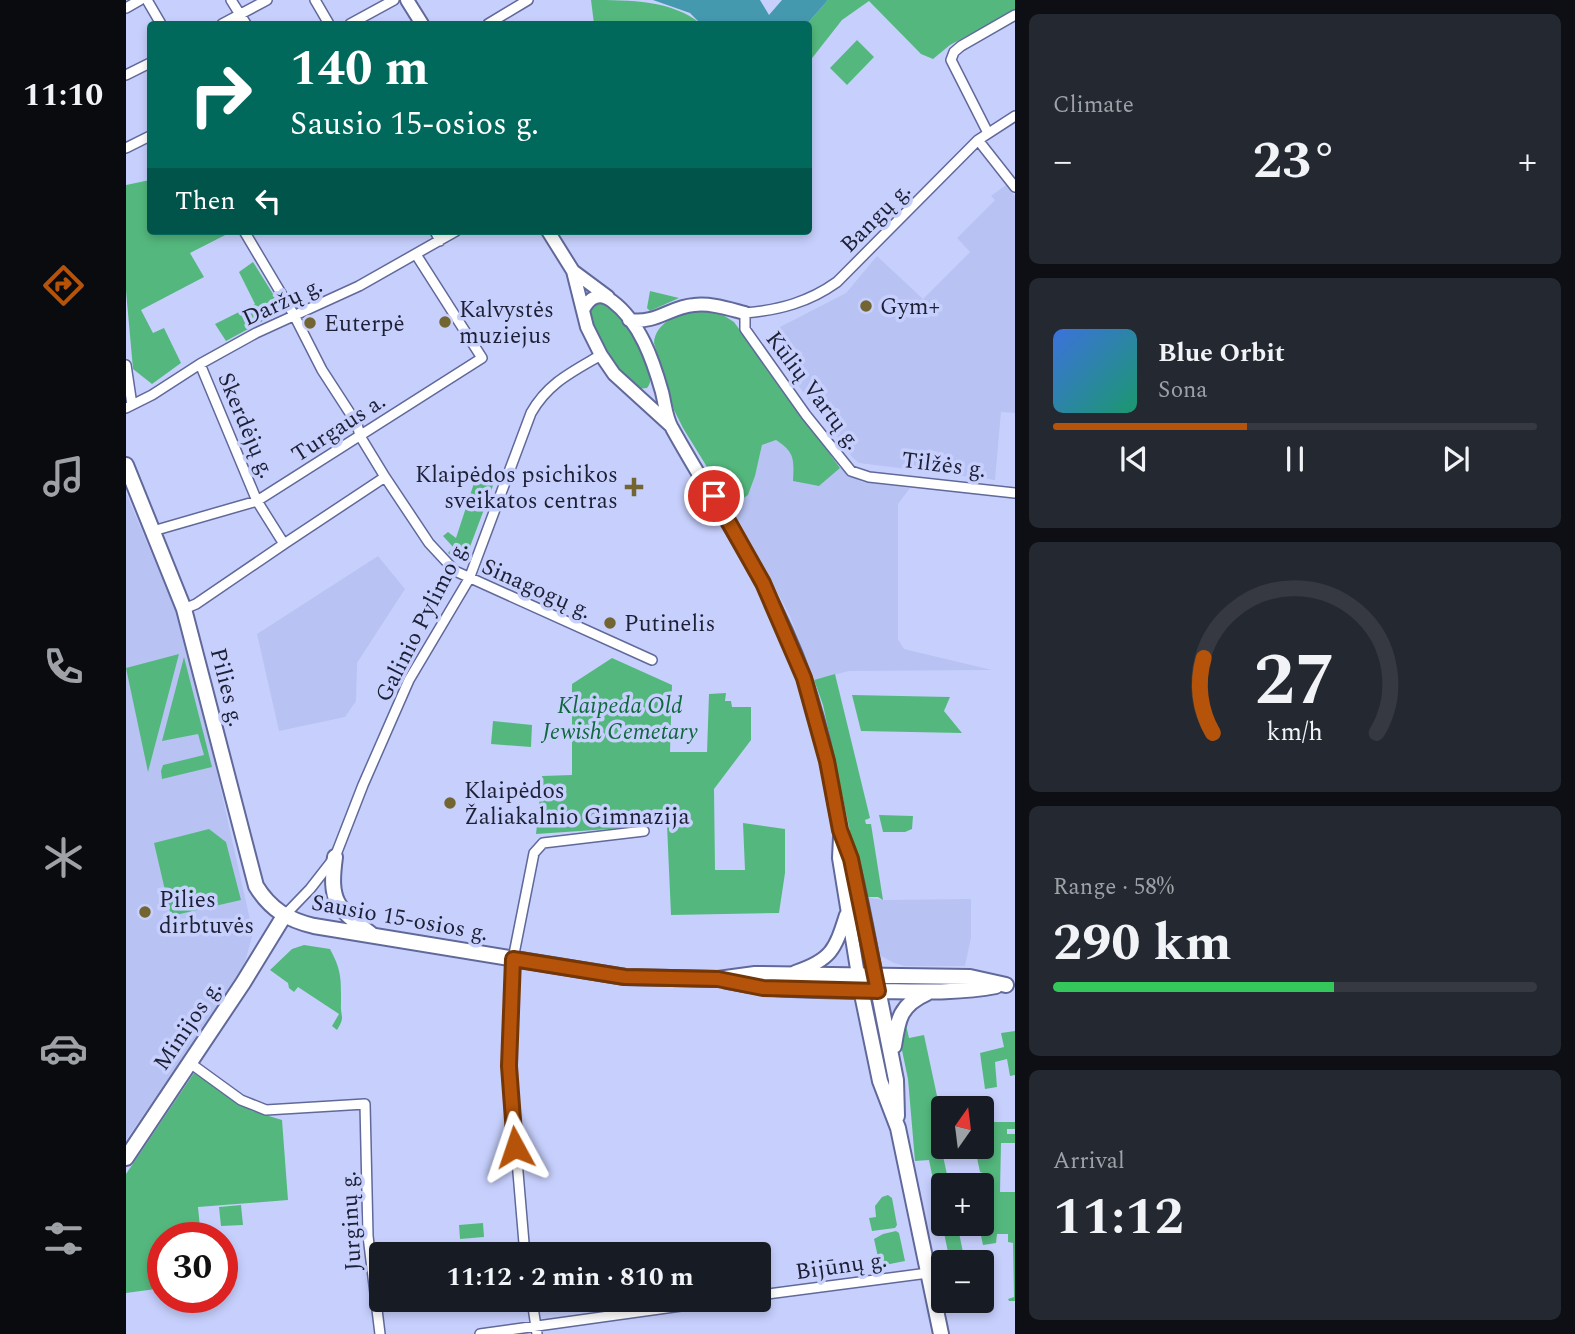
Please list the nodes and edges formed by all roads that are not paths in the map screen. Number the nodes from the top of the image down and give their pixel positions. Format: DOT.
graph roads {
  1 [pos="140,0"];
  2 [pos="147,0"];
  3 [pos="231,0"];
  4 [pos="267,0"];
  5 [pos="315,0"];
  6 [pos="394,0"];
  7 [pos="407,0"];
  8 [pos="528,0"];
  9 [pos="126,8"];
  10 [pos="240,15"];
  11 [pos="1015,16"];
  12 [pos="159,21"];
  13 [pos="228,21"];
  14 [pos="244,21"];
  15 [pos="327,21"];
  16 [pos="356,21"];
  17 [pos="420,21"];
  18 [pos="493,21"];
  19 [pos="147,64"];
  20 [pos="126,75"];
  21 [pos="1015,116"];
  22 [pos="988,132"];
  23 [pos="147,138"];
  24 [pos="978,140"];
  25 [pos="126,148"];
  26 [pos="1015,187"];
  27 [pos="246,235"];
  28 [pos="437,235"];
  29 [pos="450,235"];
  30 [pos="550,235"];
  31 [pos="440,241"];
  32 [pos="417,256"];
  33 [pos="573,271"];
  34 [pos="611,300"];
  35 [pos="583,310"];
  36 [pos="745,313"];
  37 [pos="666,314"];
  38 [pos="294,315"];
  39 [pos="629,320"];
  40 [pos="646,346"];
  41 [pos="601,355"];
  42 [pos="200,364"];
  43 [pos="126,365"];
  44 [pos="658,378"];
  45 [pos="634,392"];
  46 [pos="129,407"];
  47 [pos="670,425"];
  48 [pos="360,436"];
  49 [pos="126,465"];
  50 [pos="385,477"];
  51 [pos="869,477"];
  52 [pos="1015,493"];
  53 [pos="257,501"];
  54 [pos="153,531"];
  55 [pos="284,544"];
  56 [pos="469,579"];
  57 [pos="184,609"];
  58 [pos="652,660"];
  59 [pos="840,830"];
  60 [pos="644,831"];
  61 [pos="335,857"];
  62 [pos="847,911"];
  63 [pos="284,916"];
  64 [pos="372,935"];
  65 [pos="513,959"];
  66 [pos="788,974"];
  67 [pos="858,975"];
  68 [pos="876,975"];
  69 [pos="718,979"];
  70 [pos="1011,985"];
  71 [pos="861,990"];
  72 [pos="878,991"];
  73 [pos="934,991"];
  74 [pos="892,1058"];
  75 [pos="190,1063"];
  76 [pos="898,1128"];
  77 [pos="126,1158"];
  78 [pos="524,1242"];
  79 [pos="929,1273"];
  80 [pos="771,1294"];
  81 [pos="533,1312"];
  82 [pos="649,1312"];
  83 [pos="536,1330"];
  84 [pos="380,1334"];
  85 [pos="480,1334"];
  86 [pos="941,1334"];
  1 -- 9 [label="street"];
  2 -- 12 [label="street"];
  3 -- 10 [label="street"];
  4 -- 10 [label="street"];
  5 -- 15 [label="street"];
  6 -- 16 [label="street"];
  7 -- 17 [label="street"];
  8 -- 18 [label="street"];
  10 -- 13 [label="street"];
  10 -- 14 [label="street"];
  11 -- 22 [label="street"];
  19 -- 20 [label="street"];
  21 -- 22 [label="street, Bangų g."];
  22 -- 24 [label="street, Bangų g."];
  23 -- 25 [label="street"];
  24 -- 26 [label="street"];
  24 -- 36 [label="street, Bangų g."];
  27 -- 38 [label="street, Sinagogų g."];
  28 -- 31 [label="street"];
  29 -- 31 [label="street, Daržų g."];
  30 -- 33 [label="street"];
  31 -- 32 [label="street, Daržų g."];
  32 -- 38 [label="street, Daržų g."];
  32 -- 48 [label="street, Turgaus a."];
  33 -- 34 [label="street"];
  33 -- 35 [label="street"];
  34 -- 35 [label="street"];
  34 -- 39 [label="street"];
  35 -- 41 [label="street"];
  36 -- 37 [label="street"];
  36 -- 51 [label="street, Kūlių Vartų g."];
  37 -- 39 [label="street"];
  37 -- 40 [label="street"];
  38 -- 42 [label="street, Daržų g."];
  38 -- 48 [label="street, Sinagogų g."];
  39 -- 40 [label="street"];
  40 -- 44 [label="street"];
  41 -- 45 [label="street"];
  41 -- 56 [label="street, Galinio Pylimo g."];
  42 -- 46 [label="street, Daržų g."];
  42 -- 53 [label="street, Skerdėjų g."];
  43 -- 46 [label="street"];
  44 -- 45 [label="street"];
  44 -- 47 [label="street"];
  45 -- 47 [label="street"];
  47 -- 59 [label="street"];
  48 -- 50 [label="street, Sinagogų g."];
  48 -- 53 [label="street, Turgaus a."];
  49 -- 54 [label="main road, Pilies g."];
  50 -- 55 [label="street"];
  50 -- 56 [label="street, Sinagogų g."];
  51 -- 52 [label="street, Tilžės g."];
  53 -- 54 [label="street, Turgaus a."];
  53 -- 55 [label="street"];
  54 -- 57 [label="main road, Pilies g."];
  55 -- 57 [label="street"];
  56 -- 58 [label="street, Sinagogų g."];
  56 -- 61 [label="street, Galinio Pylimo g."];
  57 -- 63 [label="main road, Pilies g."];
  59 -- 62 [label="street"];
  59 -- 68 [label="street"];
  60 -- 65 [label="street"];
  61 -- 63 [label="street, Galinio Pylimo g."];
  61 -- 64 [label="main road"];
  62 -- 66 [label="street"];
  62 -- 67 [label="street"];
  63 -- 64 [label="main road, Sausio 15-osios g."];
  63 -- 75 [label="main road, Minijos g."];
  64 -- 65 [label="main road, Sausio 15-osios g."];
  65 -- 69 [label="main road, Sausio 15-osios g."];
  65 -- 78 [label="street"];
  66 -- 67 [label="main road, Sausio 15-osios g."];
  66 -- 69 [label="main road, Sausio 15-osios g."];
  67 -- 68 [label="main road, Sausio 15-osios g."];
  67 -- 71 [label="main road"];
  68 -- 70 [label="main road, Sausio 15-osios g."];
  68 -- 72 [label="main road"];
  69 -- 71 [label="main road, Sausio 15-osios g."];
  70 -- 73 [label="main road, Sausio 15-osios g."];
  71 -- 72 [label="main road, Sausio 15-osios g."];
  71 -- 76 [label="main road"];
  72 -- 73 [label="main road, Sausio 15-osios g."];
  72 -- 74 [label="main road"];
  73 -- 74 [label="main road"];
  74 -- 76 [label="main road"];
  75 -- 77 [label="main road, Minijos g."];
  75 -- 84 [label="street, Jurginų g."];
  76 -- 79 [label="main road"];
  79 -- 80 [label="street, Bijūnų g."];
  79 -- 86 [label="main road"];
  81 -- 83 [label="street"];
  82 -- 83 [label="street"];
  83 -- 85 [label="street"];
}
